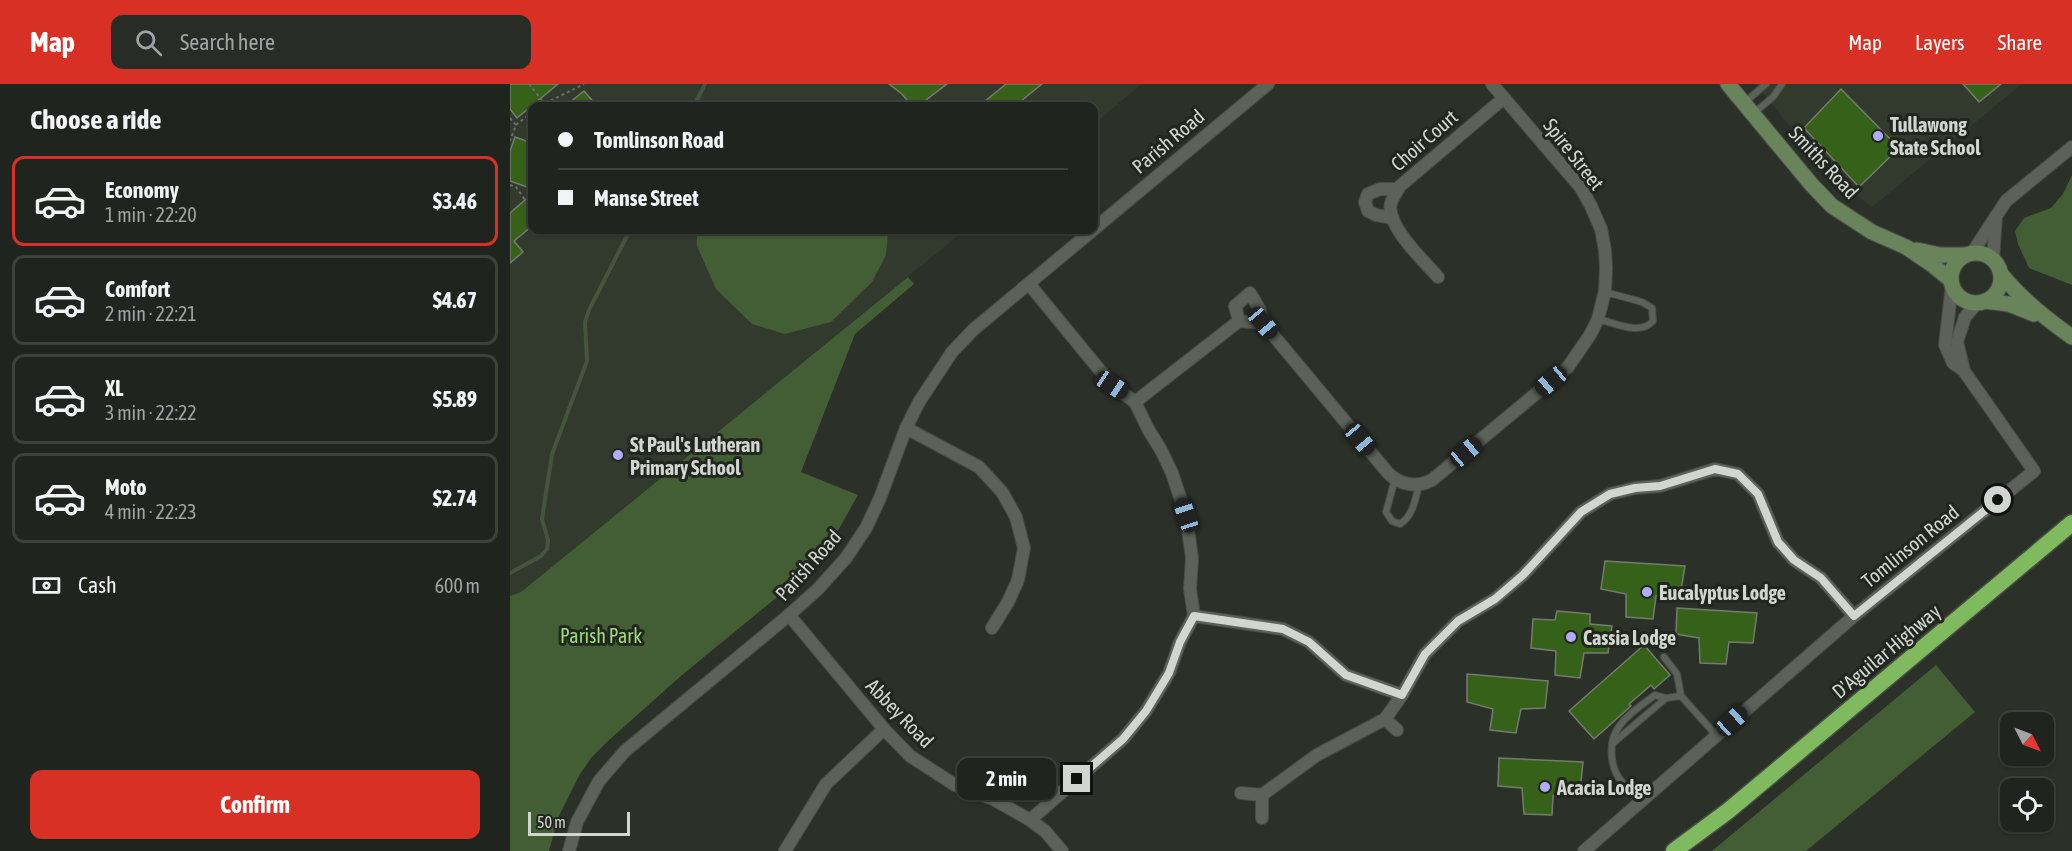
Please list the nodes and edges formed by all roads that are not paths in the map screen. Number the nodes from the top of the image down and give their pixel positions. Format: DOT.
graph roads {
  1 [pos="1268,84"];
  2 [pos="1492,84"];
  3 [pos="1728,84"];
  4 [pos="1766,84"];
  5 [pos="1782,84"];
  6 [pos="1504,98"];
  7 [pos="1748,109"];
  8 [pos="2072,147"];
  9 [pos="1398,189"];
  10 [pos="1996,215"];
  11 [pos="1393,218"];
  12 [pos="1098,225"];
  13 [pos="1087,234"];
  14 [pos="1906,247"];
  15 [pos="1969,254"];
  16 [pos="1993,259"];
  17 [pos="2001,274"];
  18 [pos="1438,277"];
  19 [pos="1951,282"];
  20 [pos="1029,284"];
  21 [pos="1605,291"];
  22 [pos="1981,302"];
  23 [pos="2043,317"];
  24 [pos="1598,319"];
  25 [pos="1239,321"];
  26 [pos="1263,323"];
  27 [pos="2072,337"];
  28 [pos="1964,371"];
  29 [pos="1135,402"];
  30 [pos="906,428"];
  31 [pos="1395,479"];
  32 [pos="1419,485"];
  33 [pos="2072,523"];
  34 [pos="789,615"];
  35 [pos="1194,616"];
  36 [pos="1854,616"];
  37 [pos="992,628"];
  38 [pos="1664,657"];
  39 [pos="1402,695"];
  40 [pos="1681,696"];
  41 [pos="1385,719"];
  42 [pos="884,729"];
  43 [pos="1397,730"];
  44 [pos="1716,735"];
  45 [pos="1241,793"];
  46 [pos="1262,795"];
  47 [pos="1640,802"];
  48 [pos="1728,812"];
  49 [pos="1262,818"];
  50 [pos="1030,820"];
  51 [pos="569,851"];
  52 [pos="785,851"];
  53 [pos="1062,851"];
  54 [pos="1584,851"];
  55 [pos="1674,851"];
  56 [pos="1690,851"];
  1 -- 12 [label="street, Parish Road"];
  2 -- 6 [label="street, Spire Street"];
  3 -- 7 [label="main road, Smiths Road"];
  4 -- 7 [label="lane"];
  5 -- 7 [label="lane"];
  6 -- 9 [label="street, Choir Court"];
  6 -- 21 [label="street, Spire Street"];
  7 -- 14 [label="main road, Smiths Road"];
  8 -- 10 [label="street"];
  9 -- 11 [label="street, Choir Court"];
  9 -- 11 [label="street, Choir Court"];
  10 -- 15 [label="street"];
  10 -- 16 [label="street"];
  11 -- 18 [label="street"];
  13 -- 20 [label="street, Parish Road"];
  14 -- 15 [label="main road, Smiths Road"];
  14 -- 19 [label="main road, Smiths Road"];
  15 -- 16 [label="main road"];
  15 -- 19 [label="main road"];
  16 -- 17 [label="main road"];
  17 -- 22 [label="main road"];
  17 -- 23 [label="main road"];
  19 -- 22 [label="main road"];
  19 -- 28 [label="street, Tomlinson Road"];
  20 -- 29 [label="street"];
  20 -- 30 [label="street, Parish Road"];
  21 -- 24 [label="street, Spire Street"];
  21 -- 24 [label="lane"];
  22 -- 23 [label="main road"];
  22 -- 28 [label="street, Tomlinson Road"];
  23 -- 27 [label="main road"];
  24 -- 32 [label="street, Spire Street"];
  25 -- 26 [label="street"];
  25 -- 26 [label="street"];
  25 -- 29 [label="street"];
  26 -- 31 [label="street"];
  28 -- 36 [label="street, Tomlinson Road"];
  29 -- 35 [label="street"];
  30 -- 34 [label="street, Parish Road"];
  30 -- 37 [label="street"];
  31 -- 32 [label="street"];
  31 -- 32 [label="lane"];
  33 -- 48 [label="highway, D'Aguilar Highway"];
  34 -- 42 [label="street, Abbey Road"];
  34 -- 51 [label="street, Parish Road"];
  35 -- 39 [label="street"];
  35 -- 50 [label="street"];
  36 -- 39 [label="street"];
  36 -- 44 [label="street, Tomlinson Road"];
  38 -- 40 [label="lane"];
  39 -- 41 [label="street"];
  40 -- 44 [label="lane"];
  40 -- 47 [label="lane"];
  41 -- 43 [label="street"];
  41 -- 46 [label="street"];
  42 -- 50 [label="street, Abbey Road"];
  42 -- 52 [label="street"];
  44 -- 47 [label="street, Tomlinson Road"];
  45 -- 46 [label="street"];
  46 -- 49 [label="street"];
  47 -- 54 [label="street, Tomlinson Road"];
  48 -- 55 [label="highway, D'Aguilar Highway"];
  48 -- 56 [label="highway, D'Aguilar Highway"];
  50 -- 53 [label="street, Abbey Road"];
}
